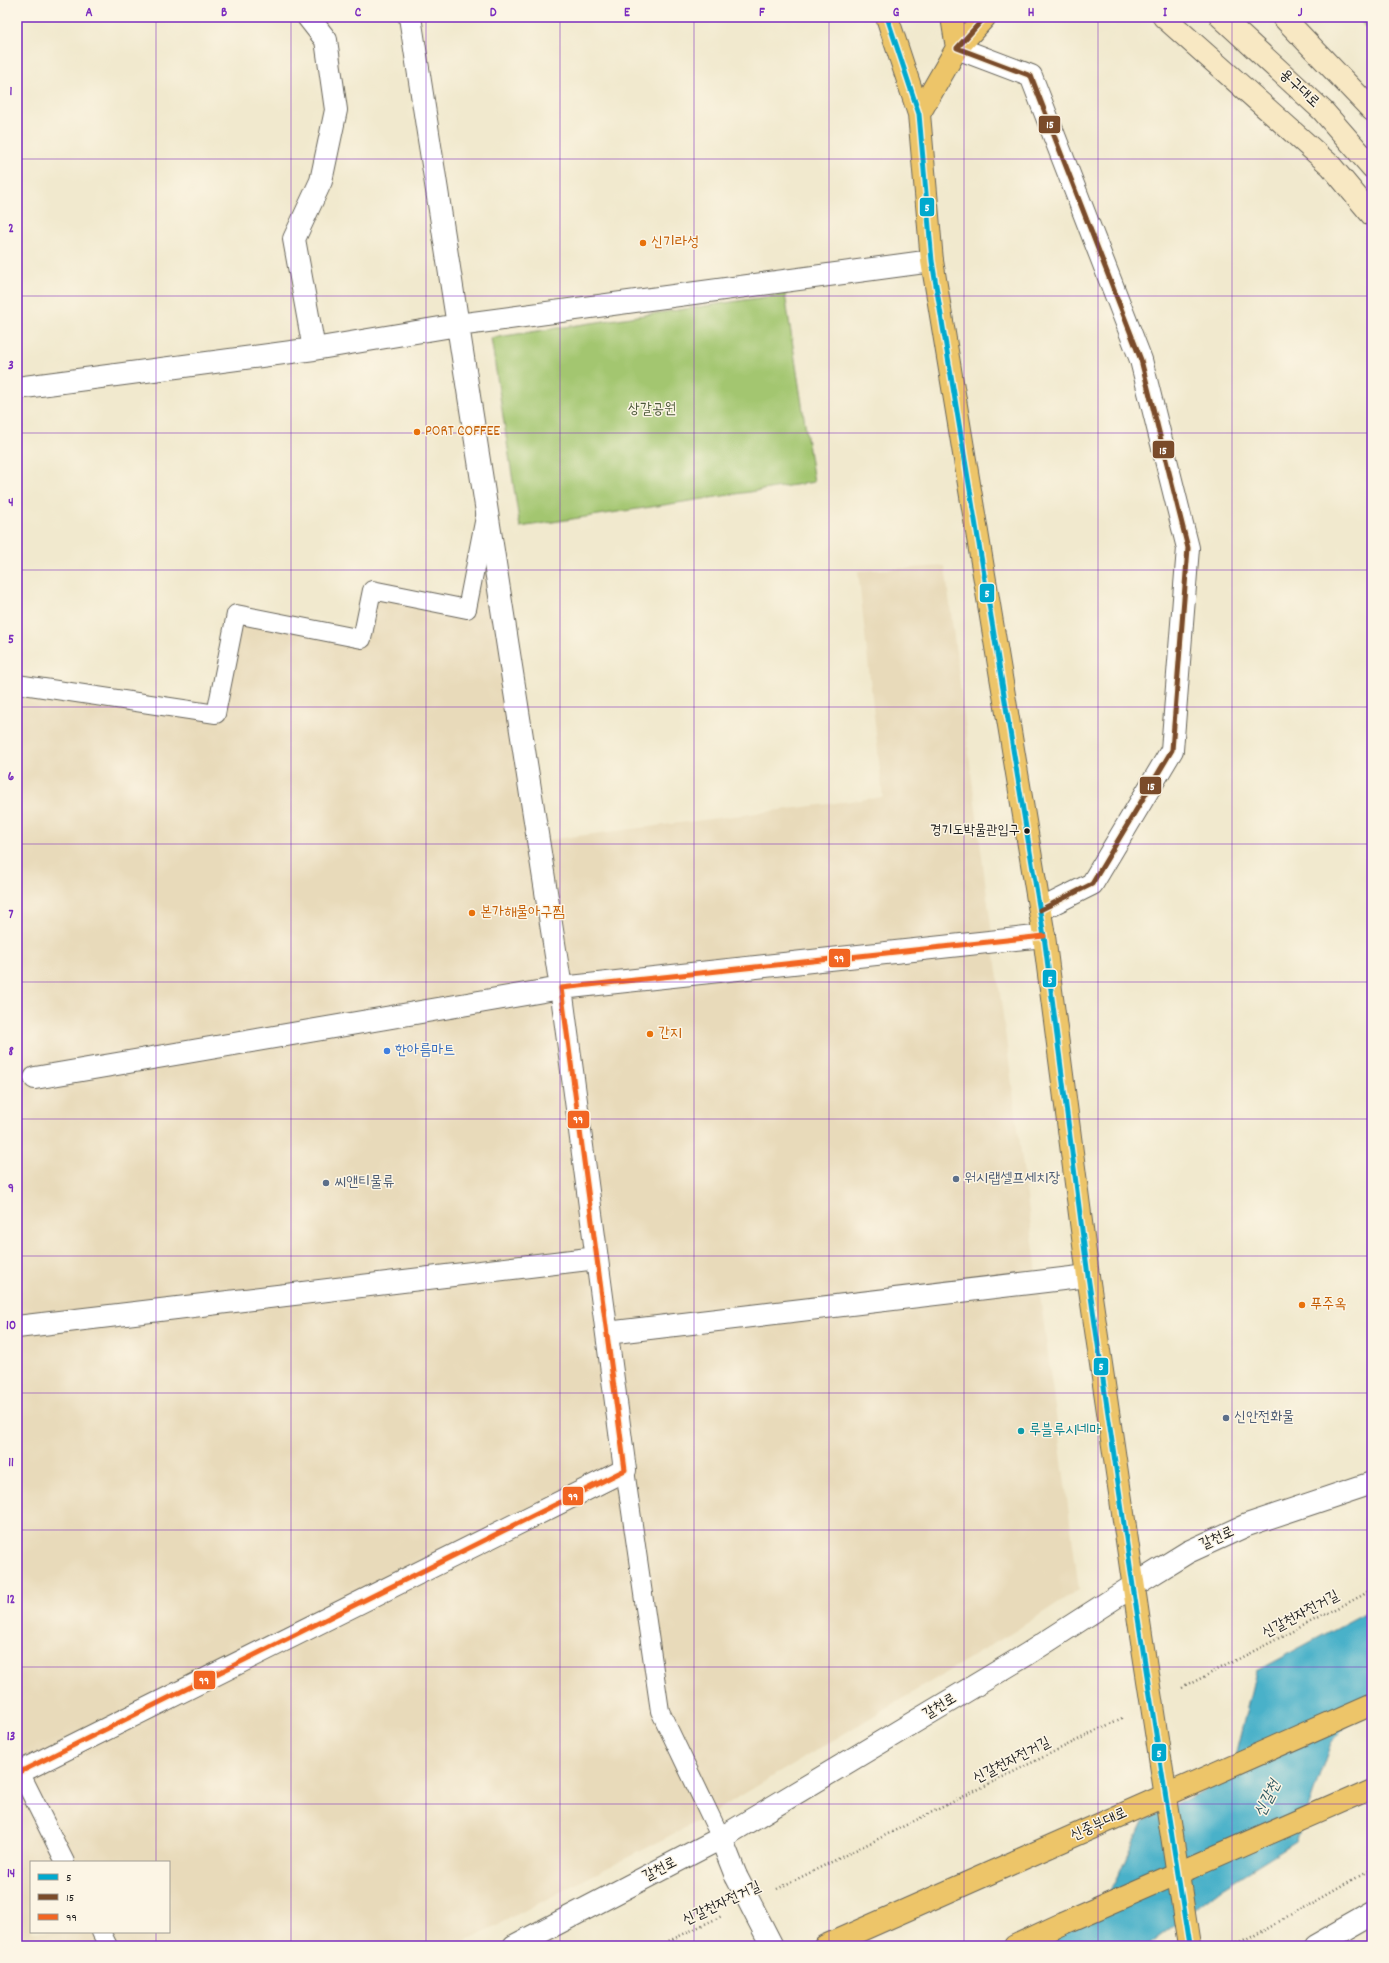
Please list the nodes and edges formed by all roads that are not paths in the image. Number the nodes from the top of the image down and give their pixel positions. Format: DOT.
graph roads {
  1 [pos="308,17"];
  2 [pos="410,17"];
  3 [pos="887,17"];
  4 [pos="952,17"];
  5 [pos="985,17"];
  6 [pos="1164,17"];
  7 [pos="1221,17"];
  8 [pos="1283,17"];
  9 [pos="957,48"];
  10 [pos="1372,110"];
  11 [pos="919,114"];
  12 [pos="1372,167"];
  13 [pos="1372,215"];
  14 [pos="932,261"];
  15 [pos="458,325"];
  16 [pos="314,349"];
  17 [pos="17,388"];
  18 [pos="487,510"];
  19 [pos="17,684"];
  20 [pos="1040,910"];
  21 [pos="1044,936"];
  22 [pos="561,988"];
  23 [pos="35,1078"];
  24 [pos="597,1258"];
  25 [pos="1088,1276"];
  26 [pos="17,1327"];
  27 [pos="607,1333"];
  28 [pos="625,1470"];
  29 [pos="1372,1483"];
  30 [pos="1133,1586"];
  31 [pos="1372,1704"];
  32 [pos="18,1771"];
  33 [pos="1372,1788"];
  34 [pos="721,1838"];
  35 [pos="64,1861"];
  36 [pos="1372,1913"];
  37 [pos="102,1933"];
  38 [pos="108,1946"];
  39 [pos="514,1946"];
  40 [pos="772,1946"];
  41 [pos="825,1946"];
  42 [pos="1015,1946"];
  43 [pos="1189,1946"];
  44 [pos="1314,1946"];
  1 -- 16 [label="street"];
  2 -- 15 [label="street"];
  3 -- 11 [label="main road"];
  4 -- 9 [label="main road"];
  5 -- 9 [label="main road"];
  6 -- 13 [label="main road"];
  7 -- 12 [label="main road, 용구대로"];
  8 -- 10 [label="main road"];
  9 -- 11 [label="main road"];
  9 -- 20 [label="street"];
  11 -- 14 [label="main road"];
  14 -- 15 [label="street"];
  14 -- 20 [label="main road"];
  15 -- 16 [label="street"];
  15 -- 18 [label="street"];
  16 -- 17 [label="street"];
  18 -- 19 [label="lane"];
  18 -- 22 [label="street"];
  20 -- 21 [label="main road"];
  21 -- 22 [label="street"];
  21 -- 25 [label="main road"];
  22 -- 23 [label="street"];
  22 -- 24 [label="street"];
  24 -- 26 [label="street"];
  24 -- 27 [label="street"];
  25 -- 27 [label="street"];
  25 -- 30 [label="main road"];
  27 -- 28 [label="street"];
  28 -- 32 [label="street"];
  28 -- 34 [label="lane"];
  29 -- 30 [label="street, 갈천로"];
  30 -- 34 [label="street, 갈천로"];
  30 -- 43 [label="main road, bridge"];
  31 -- 41 [label="main road, 신중부대로, bridge"];
  32 -- 35 [label="lane"];
  33 -- 42 [label="main road, bridge"];
  34 -- 39 [label="street, 갈천로"];
  34 -- 40 [label="street, bridge"];
  36 -- 44 [label="street"];
  37 -- 38 [label="lane"];
}
